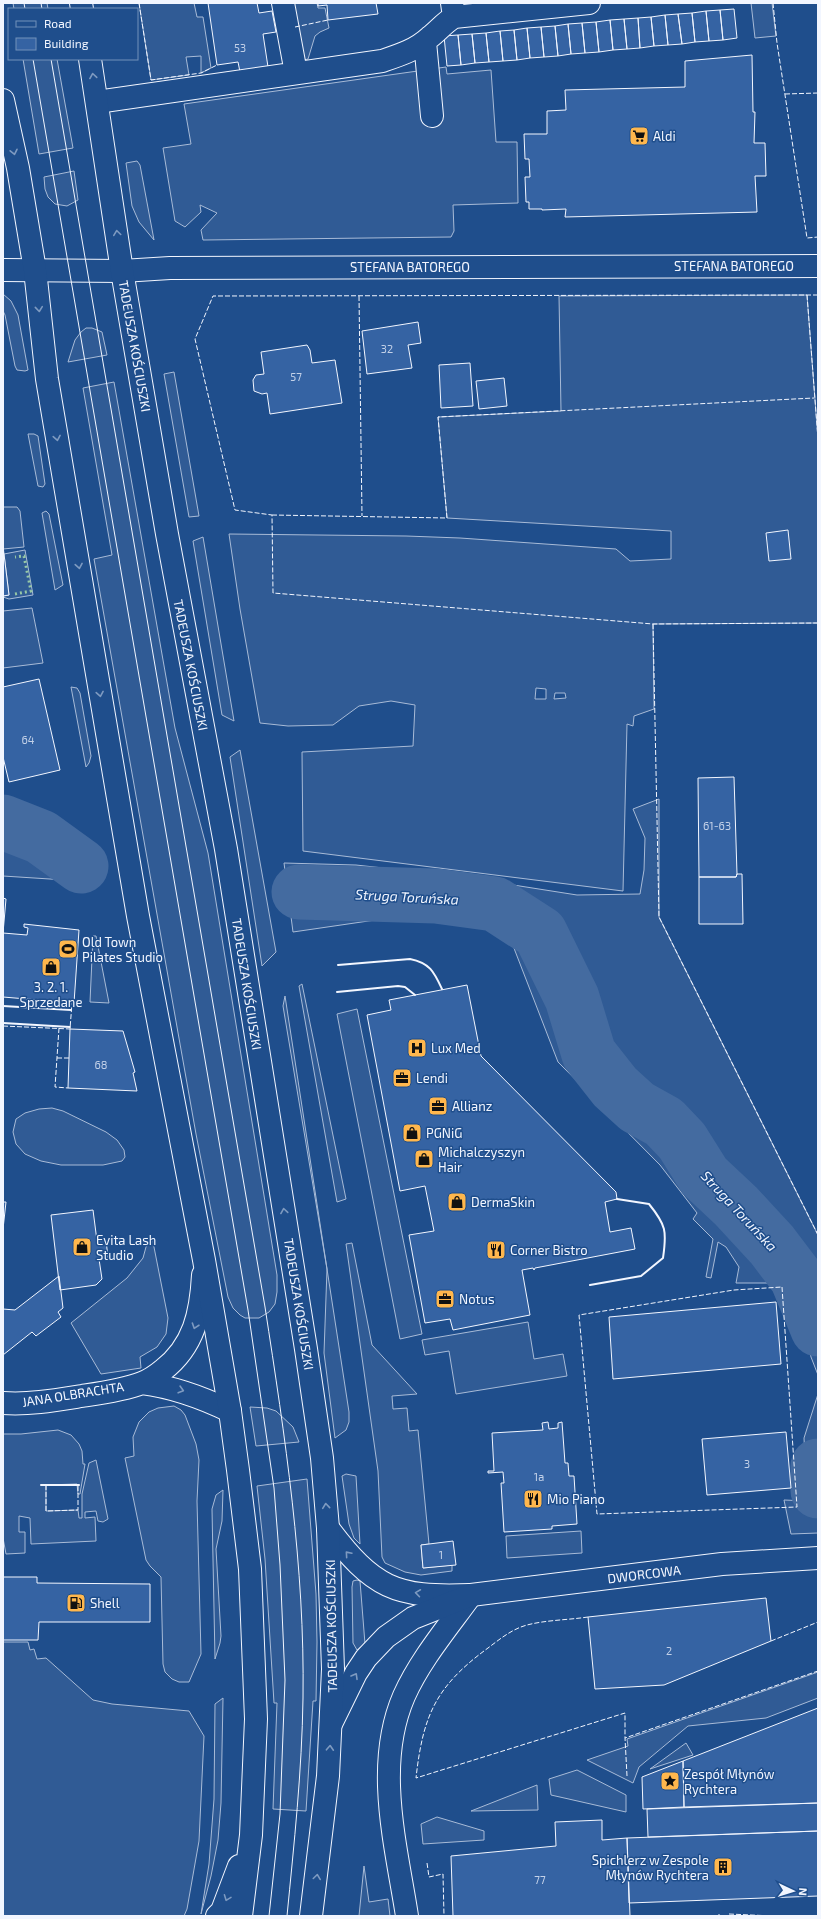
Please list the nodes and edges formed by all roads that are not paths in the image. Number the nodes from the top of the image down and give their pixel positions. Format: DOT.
graph roads {
  1 [pos="283,3"];
  2 [pos="589,3"];
  3 [pos="453,10"];
  4 [pos="425,42"];
  5 [pos="90,60"];
  6 [pos="296,73"];
  7 [pos="3,100"];
  8 [pos="97,102"];
  9 [pos="432,116"];
  10 [pos="818,266"];
  11 [pos="3,270"];
  12 [pos="35,270"];
  13 [pos="122,271"];
  14 [pos="204,1260"];
  15 [pos="142,1383"];
  16 [pos="3,1403"];
  17 [pos="230,1411"];
  18 [pos="328,1528"];
  19 [pos="818,1558"];
  20 [pos="471,1594"];
  21 [pos="331,1724"];
  22 [pos="251,1835"];
  23 [pos="218,1916"];
  24 [pos="241,1916"];
  25 [pos="311,1916"];
  26 [pos="407,1916"];
  1 -- 6 [label="main road"];
  2 -- 3 [label="main road"];
  3 -- 4 [label="main road"];
  4 -- 6 [label="main road"];
  4 -- 9 [label="main road"];
  8 -- 5 [label="main road, TADEUSZA KOŚCIUSZKI, one-way"];
  6 -- 8 [label="main road"];
  7 -- 12 [label="main road, one-way"];
  13 -- 8 [label="main road, TADEUSZA KOŚCIUSZKI, one-way"];
  10 -- 13 [label="main road, STEFANA BATOREGO"];
  11 -- 12 [label="main road, STEFANA BATOREGO"];
  12 -- 13 [label="main road, STEFANA BATOREGO"];
  12 -- 14 [label="main road, one-way"];
  18 -- 13 [label="main road, TADEUSZA KOŚCIUSZKI, one-way"];
  14 -- 15 [label="main road, JANA OLBRACHTA, one-way"];
  14 -- 17 [label="main road"];
  15 -- 16 [label="main road, JANA OLBRACHTA"];
  15 -- 17 [label="main road, JANA OLBRACHTA, one-way"];
  17 -- 22 [label="main road"];
  20 -- 18 [label="main road, DWORCOWA, one-way"];
  18 -- 21 [label="main road, TADEUSZA KOŚCIUSZKI"];
  19 -- 20 [label="main road, DWORCOWA"];
  21 -- 20 [label="main road, DWORCOWA, one-way"];
  20 -- 26 [label="main road"];
  25 -- 21 [label="main road, TADEUSZA KOŚCIUSZKI, one-way"];
  22 -- 23 [label="main road, one-way"];
  22 -- 24 [label="main road"];
}
